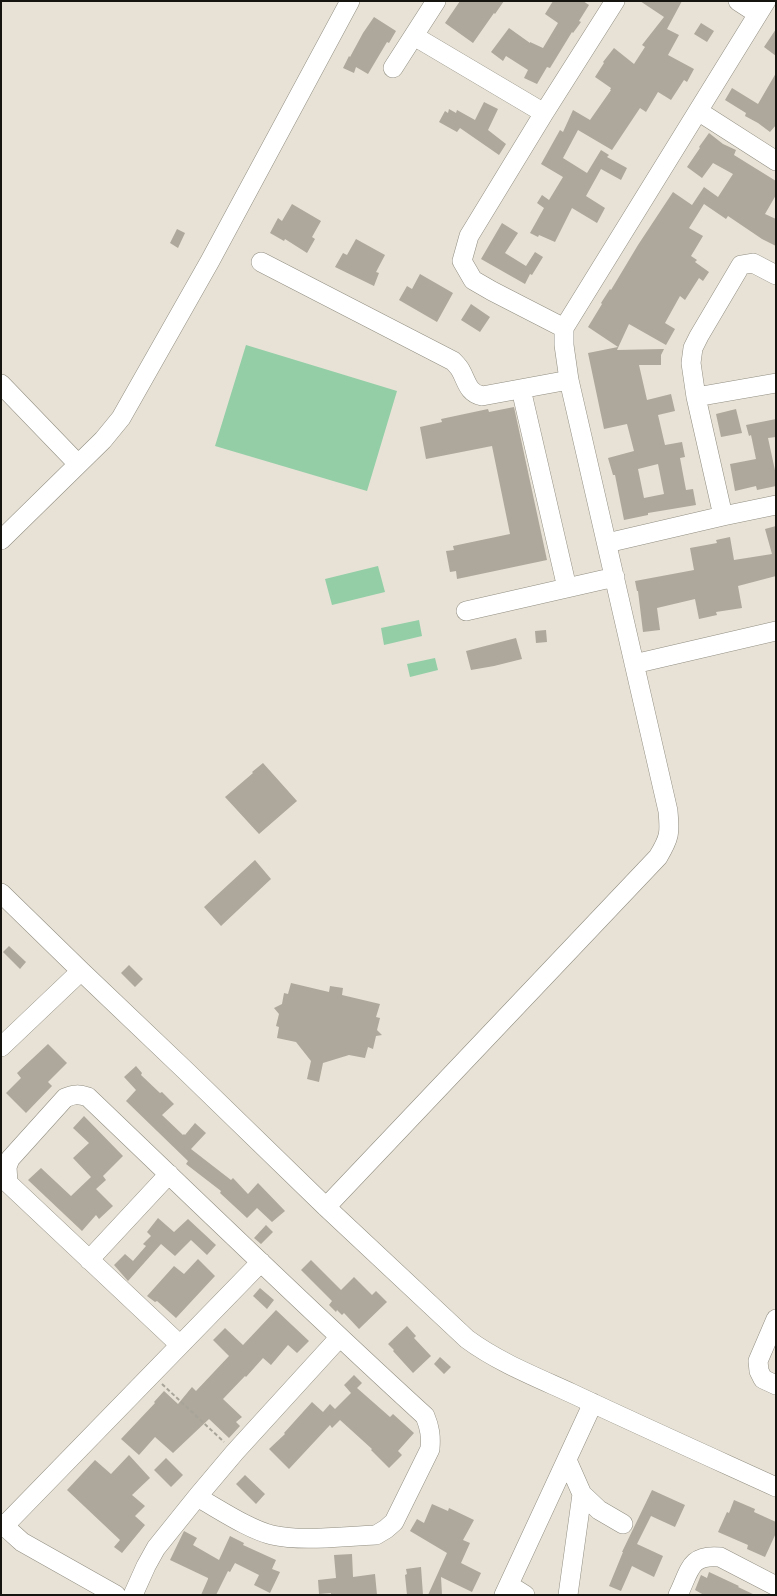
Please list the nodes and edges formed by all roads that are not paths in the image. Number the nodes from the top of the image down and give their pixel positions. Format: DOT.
graph roads {
  1 [pos="350,1"];
  2 [pos="436,1"];
  3 [pos="615,1"];
  4 [pos="738,1"];
  5 [pos="762,8"];
  6 [pos="414,36"];
  7 [pos="393,68"];
  8 [pos="698,111"];
  9 [pos="544,113"];
  10 [pos="776,161"];
  11 [pos="261,262"];
  12 [pos="776,275"];
  13 [pos="564,328"];
  14 [pos="569,380"];
  15 [pos="776,383"];
  16 [pos="1,384"];
  17 [pos="521,389"];
  18 [pos="696,398"];
  19 [pos="78,464"];
  20 [pos="776,505"];
  21 [pos="723,516"];
  22 [pos="1,540"];
  23 [pos="608,543"];
  24 [pos="615,577"];
  25 [pos="567,588"];
  26 [pos="466,610"];
  27 [pos="776,631"];
  28 [pos="634,664"];
  29 [pos="1,892"];
  30 [pos="81,971"];
  31 [pos="1,1047"];
  32 [pos="169,1174"];
  33 [pos="326,1207"];
  34 [pos="89,1260"];
  35 [pos="261,1262"];
  36 [pos="776,1319"];
  37 [pos="339,1338"];
  38 [pos="180,1344"];
  39 [pos="776,1385"];
  40 [pos="593,1404"];
  41 [pos="567,1460"];
  42 [pos="776,1487"];
  43 [pos="582,1494"];
  44 [pos="197,1497"];
  45 [pos="2,1524"];
  46 [pos="623,1524"];
  47 [pos="776,1586"];
  48 [pos="506,1590"];
  49 [pos="116,1595"];
  50 [pos="133,1595"];
  51 [pos="525,1595"];
  52 [pos="568,1595"];
  53 [pos="678,1595"];
  1 -- 19 [label="street"];
  2 -- 6 [label="street"];
  3 -- 9 [label="street"];
  4 -- 5 [label="street"];
  5 -- 8 [label="street"];
  6 -- 7 [label="street"];
  6 -- 9 [label="street"];
  8 -- 10 [label="street"];
  8 -- 13 [label="street"];
  9 -- 13 [label="street"];
  11 -- 17 [label="street"];
  12 -- 18 [label="street"];
  13 -- 14 [label="street"];
  14 -- 17 [label="street"];
  14 -- 23 [label="street"];
  15 -- 18 [label="street"];
  16 -- 19 [label="street"];
  17 -- 25 [label="street"];
  18 -- 21 [label="street"];
  19 -- 22 [label="street"];
  20 -- 21 [label="street"];
  21 -- 23 [label="street"];
  23 -- 24 [label="street"];
  24 -- 25 [label="street"];
  24 -- 28 [label="street"];
  25 -- 26 [label="street"];
  27 -- 28 [label="street"];
  28 -- 33 [label="street"];
  29 -- 30 [label="street"];
  30 -- 31 [label="street"];
  30 -- 33 [label="street"];
  32 -- 34 [label="street"];
  32 -- 34 [label="street"];
  32 -- 35 [label="street"];
  33 -- 40 [label="street"];
  34 -- 38 [label="street"];
  35 -- 37 [label="street"];
  35 -- 38 [label="street"];
  36 -- 39 [label="street"];
  37 -- 44 [label="street"];
  37 -- 44 [label="street"];
  38 -- 45 [label="street"];
  40 -- 41 [label="street"];
  40 -- 42 [label="street"];
  41 -- 43 [label="street"];
  41 -- 48 [label="street"];
  43 -- 46 [label="street"];
  43 -- 52 [label="street"];
  44 -- 50 [label="street"];
  45 -- 49 [label="street"];
  47 -- 53 [label="street"];
  48 -- 51 [label="street"];
}
